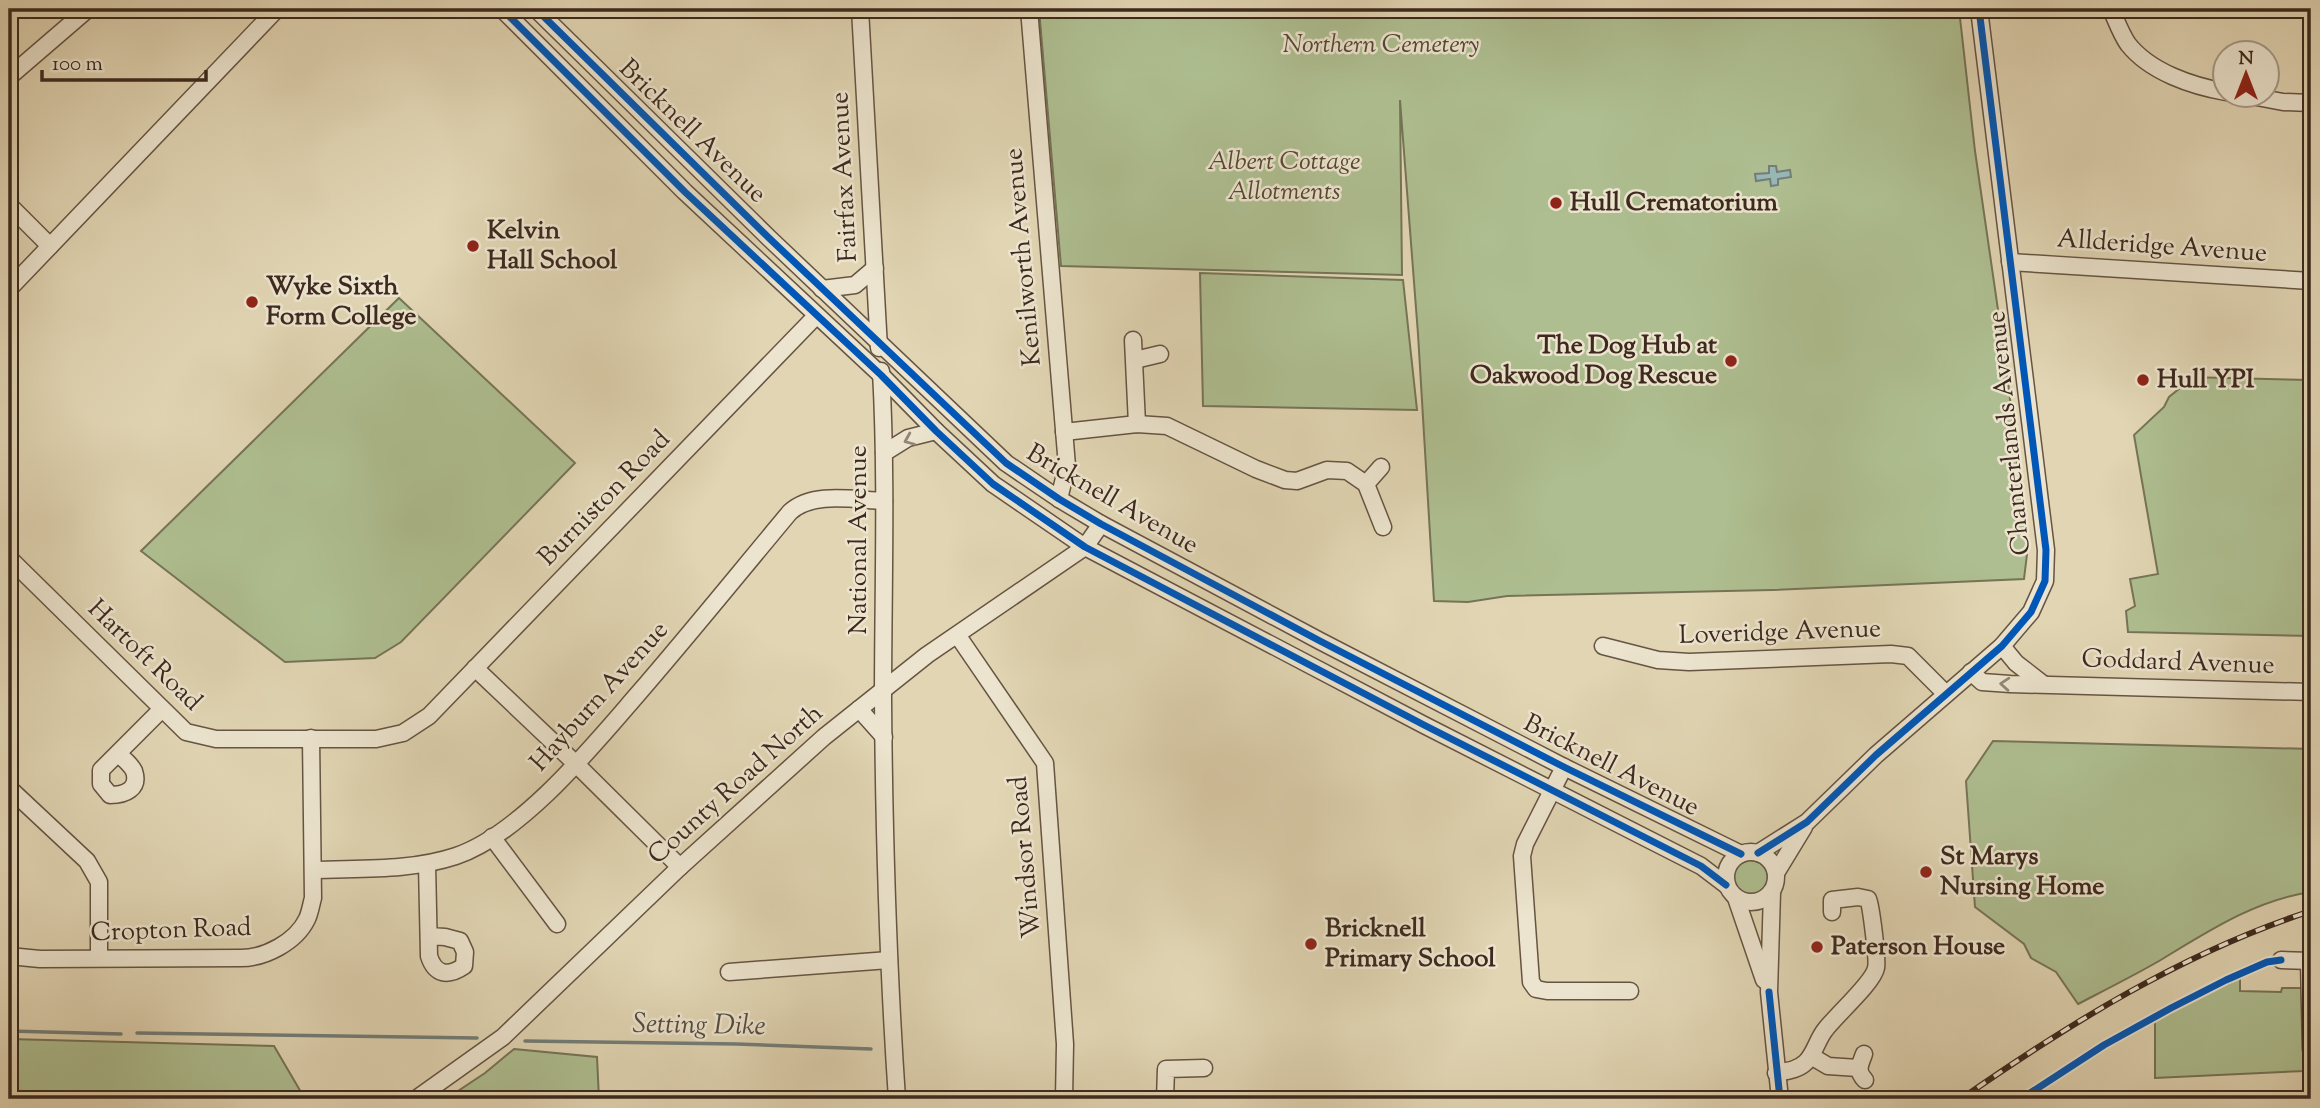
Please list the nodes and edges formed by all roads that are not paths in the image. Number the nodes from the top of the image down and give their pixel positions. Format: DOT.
graph roads {
  1 [pos="88,9"];
  2 [pos="278,9"];
  3 [pos="502,9"];
  4 [pos="860,9"];
  5 [pos="1028,9"];
  6 [pos="1979,9"];
  7 [pos="2111,9"];
  8 [pos="542,14"];
  9 [pos="531,37"];
  10 [pos="9,77"];
  11 [pos="2212,89"];
  12 [pos="2282,102"];
  13 [pos="2311,103"];
  14 [pos="9,205"];
  15 [pos="50,246"];
  16 [pos="2010,262"];
  17 [pos="875,268"];
  18 [pos="2311,281"];
  19 [pos="9,289"];
  20 [pos="822,289"];
  21 [pos="816,316"];
  22 [pos="1133,340"];
  23 [pos="879,343"];
  24 [pos="1160,354"];
  25 [pos="1135,360"];
  26 [pos="881,375"];
  27 [pos="1137,424"];
  28 [pos="936,431"];
  29 [pos="1064,432"];
  30 [pos="884,453"];
  31 [pos="1006,463"];
  32 [pos="1381,467"];
  33 [pos="1297,481"];
  34 [pos="993,484"];
  35 [pos="1366,484"];
  36 [pos="1299,498"];
  37 [pos="1059,499"];
  38 [pos="884,500"];
  39 [pos="1101,524"];
  40 [pos="1383,527"];
  41 [pos="1085,547"];
  42 [pos="1147,547"];
  43 [pos="11,566"];
  44 [pos="1134,572"];
  45 [pos="958,636"];
  46 [pos="1602,646"];
  47 [pos="2003,646"];
  48 [pos="1338,650"];
  49 [pos="475,668"];
  50 [pos="1970,672"];
  51 [pos="1326,673"];
  52 [pos="2043,684"];
  53 [pos="883,691"];
  54 [pos="2311,692"];
  55 [pos="1946,694"];
  56 [pos="162,709"];
  57 [pos="859,709"];
  58 [pos="429,716"];
  59 [pos="884,737"];
  60 [pos="311,738"];
  61 [pos="118,754"];
  62 [pos="575,763"];
  63 [pos="1564,767"];
  64 [pos="1552,791"];
  65 [pos="11,795"];
  66 [pos="1807,822"];
  67 [pos="492,837"];
  68 [pos="1749,853"];
  69 [pos="427,864"];
  70 [pos="680,867"];
  71 [pos="314,870"];
  72 [pos="1776,873"];
  73 [pos="1731,892"];
  74 [pos="1772,892"];
  75 [pos="1832,912"];
  76 [pos="557,924"];
  77 [pos="429,936"];
  78 [pos="9,956"];
  79 [pos="99,958"];
  80 [pos="889,960"];
  81 [pos="2281,960"];
  82 [pos="2310,961"];
  83 [pos="729,972"];
  84 [pos="1630,991"];
  85 [pos="1769,992"];
  86 [pos="2311,1050"];
  87 [pos="1811,1056"];
  88 [pos="1863,1067"];
  89 [pos="1204,1068"];
  90 [pos="1776,1073"];
  91 [pos="416,1099"];
  92 [pos="897,1099"];
  93 [pos="1064,1099"];
  94 [pos="1165,1099"];
  95 [pos="1780,1099"];
  1 -- 10 [label="street"];
  2 -- 15 [label="street"];
  3 -- 9 [label="street, Bricknell Avenue"];
  4 -- 17 [label="street, Fairfax Avenue"];
  5 -- 29 [label="street, Kenilworth Avenue"];
  6 -- 16 [label="street, Chanterlands Avenue"];
  7 -- 11 [label="street"];
  8 -- 9 [label="street"];
  8 -- 20 [label="street, Bricknell Avenue"];
  9 -- 21 [label="street, Bricknell Avenue"];
  12 -- 13 [label="street"];
  14 -- 15 [label="street"];
  15 -- 19 [label="street"];
  16 -- 18 [label="street, Allderidge Avenue"];
  16 -- 47 [label="street, Chanterlands Avenue"];
  17 -- 20 [label="street"];
  17 -- 23 [label="street, Fairfax Avenue"];
  20 -- 23 [label="street, Bricknell Avenue"];
  21 -- 26 [label="street, Bricknell Avenue"];
  21 -- 49 [label="street, Burniston Road"];
  22 -- 25 [label="street"];
  23 -- 26 [label="street, National Avenue"];
  23 -- 31 [label="street, Bricknell Avenue"];
  24 -- 25 [label="street"];
  25 -- 27 [label="street"];
  26 -- 28 [label="street, Bricknell Avenue"];
  26 -- 30 [label="street, National Avenue"];
  27 -- 29 [label="street"];
  27 -- 33 [label="street"];
  28 -- 30 [label="street, one-way"];
  28 -- 34 [label="street, Bricknell Avenue"];
  29 -- 37 [label="street, Kenilworth Avenue"];
  30 -- 38 [label="street, National Avenue"];
  31 -- 34 [label="street"];
  31 -- 37 [label="street, Bricknell Avenue"];
  32 -- 35 [label="street"];
  33 -- 35 [label="street"];
  33 -- 36 [label="street"];
  34 -- 41 [label="street, Bricknell Avenue"];
  35 -- 40 [label="street"];
  37 -- 39 [label="street, Bricknell Avenue"];
  38 -- 53 [label="street, National Avenue"];
  38 -- 62 [label="street, Hayburn Avenue"];
  39 -- 41 [label="street, County Road North"];
  39 -- 42 [label="street, Bricknell Avenue"];
  41 -- 44 [label="street, Bricknell Avenue"];
  41 -- 45 [label="street, County Road North"];
  42 -- 44 [label="street"];
  42 -- 48 [label="street, Bricknell Avenue"];
  43 -- 56 [label="street, Hartoft Road"];
  44 -- 51 [label="street, Bricknell Avenue"];
  45 -- 53 [label="street, County Road North"];
  45 -- 93 [label="street, Windsor Road"];
  46 -- 55 [label="street, Loveridge Avenue"];
  47 -- 50 [label="street, Chanterlands Avenue"];
  47 -- 52 [label="street, Goddard Avenue"];
  48 -- 51 [label="street"];
  48 -- 63 [label="street, Bricknell Avenue"];
  49 -- 58 [label="street, Burniston Road"];
  49 -- 62 [label="street"];
  52 -- 50 [label="street, Goddard Avenue, one-way"];
  50 -- 55 [label="street, Chanterlands Avenue"];
  51 -- 64 [label="street, Bricknell Avenue"];
  52 -- 54 [label="street, Goddard Avenue"];
  53 -- 57 [label="street, County Road North"];
  53 -- 59 [label="street, National Avenue"];
  55 -- 66 [label="street, Chanterlands Avenue"];
  56 -- 60 [label="street, Hartoft Road"];
  56 -- 61 [label="street"];
  57 -- 59 [label="street"];
  57 -- 70 [label="street, County Road North"];
  58 -- 60 [label="street, Hartoft Road"];
  59 -- 80 [label="street, National Avenue"];
  60 -- 71 [label="street, Cropton Road"];
  62 -- 67 [label="street, Hayburn Avenue"];
  62 -- 70 [label="street"];
  63 -- 64 [label="street"];
  63 -- 68 [label="street, Bricknell Avenue"];
  64 -- 73 [label="street, Bricknell Avenue"];
  64 -- 84 [label="street"];
  65 -- 79 [label="street"];
  66 -- 68 [label="street, Chanterlands Avenue"];
  66 -- 72 [label="street, Chanterlands Avenue"];
  67 -- 69 [label="street, Hayburn Avenue"];
  67 -- 76 [label="street"];
  68 -- 72 [label="street"];
  68 -- 73 [label="street"];
  69 -- 71 [label="street, Hayburn Avenue"];
  69 -- 77 [label="street"];
  70 -- 91 [label="street, County Road North"];
  71 -- 79 [label="street, Cropton Road"];
  72 -- 74 [label="street"];
  73 -- 74 [label="street"];
  73 -- 85 [label="street"];
  74 -- 85 [label="street"];
  75 -- 87 [label="street"];
  78 -- 79 [label="street, Cropton Road"];
  80 -- 83 [label="street"];
  80 -- 92 [label="street, National Avenue"];
  81 -- 82 [label="street"];
  82 -- 86 [label="street"];
  85 -- 90 [label="street"];
  87 -- 88 [label="street"];
  87 -- 90 [label="street"];
  89 -- 94 [label="street"];
  90 -- 95 [label="street"];
}
